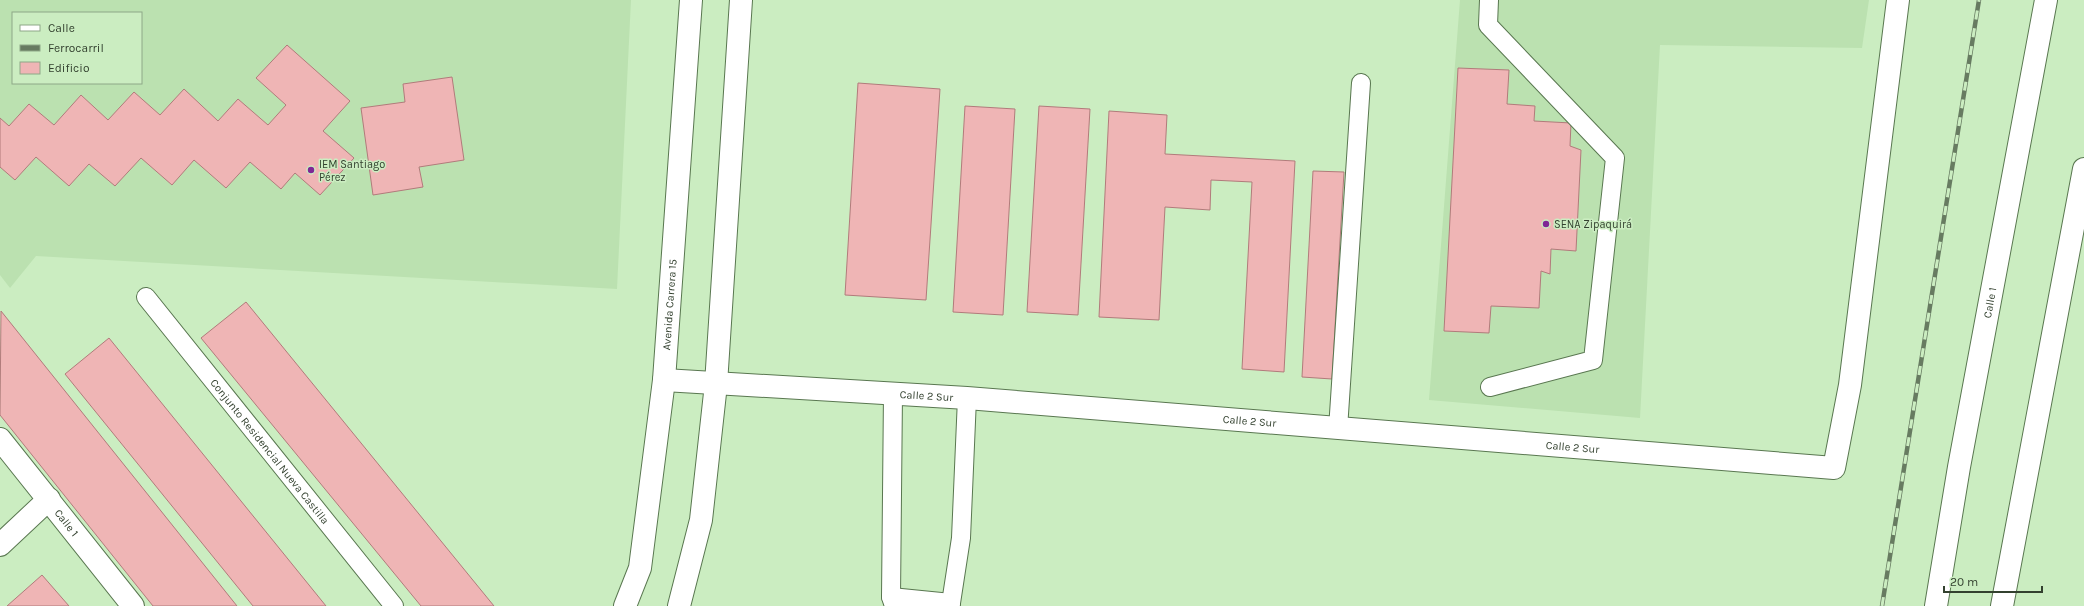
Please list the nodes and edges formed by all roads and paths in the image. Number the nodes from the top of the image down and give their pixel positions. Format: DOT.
graph roads {
  1 [pos="691,0"];
  2 [pos="741,0"];
  3 [pos="1489,0"];
  4 [pos="1898,0"];
  5 [pos="2046,0"];
  6 [pos="1362,83"];
  7 [pos="2084,169"];
  8 [pos="146,297"];
  9 [pos="664,380"];
  10 [pos="716,384"];
  11 [pos="1490,387"];
  12 [pos="893,393"];
  13 [pos="967,398"];
  14 [pos="1338,429"];
  15 [pos="0,439"];
  16 [pos="49,498"];
  17 [pos="0,545"];
  18 [pos="892,602"];
  19 [pos="949,604"];
  20 [pos="133,606"];
  21 [pos="394,606"];
  22 [pos="625,606"];
  23 [pos="679,606"];
  24 [pos="1936,606"];
  25 [pos="2002,606"];
  1 -- 9 [label="street, Avenida Carrera 15"];
  2 -- 10 [label="street"];
  3 -- 11 [label="lane"];
  4 -- 14 [label="street, Calle 2 Sur"];
  5 -- 24 [label="street, Calle 1"];
  6 -- 14 [label="lane"];
  7 -- 25 [label="street"];
  8 -- 21 [label="lane, Conjunto Residencial Nueva Castilla"];
  9 -- 10 [label="street, Calle 2 Sur"];
  9 -- 22 [label="street, Avenida Carrera 15"];
  10 -- 12 [label="street, Calle 2 Sur"];
  10 -- 23 [label="street"];
  12 -- 13 [label="street, Calle 2 Sur"];
  12 -- 18 [label="lane"];
  13 -- 14 [label="street, Calle 2 Sur"];
  13 -- 19 [label="lane"];
  15 -- 16 [label="street, Calle 1"];
  16 -- 17 [label="street"];
  16 -- 20 [label="street, Calle 1"];
  18 -- 19 [label="lane"];
}
